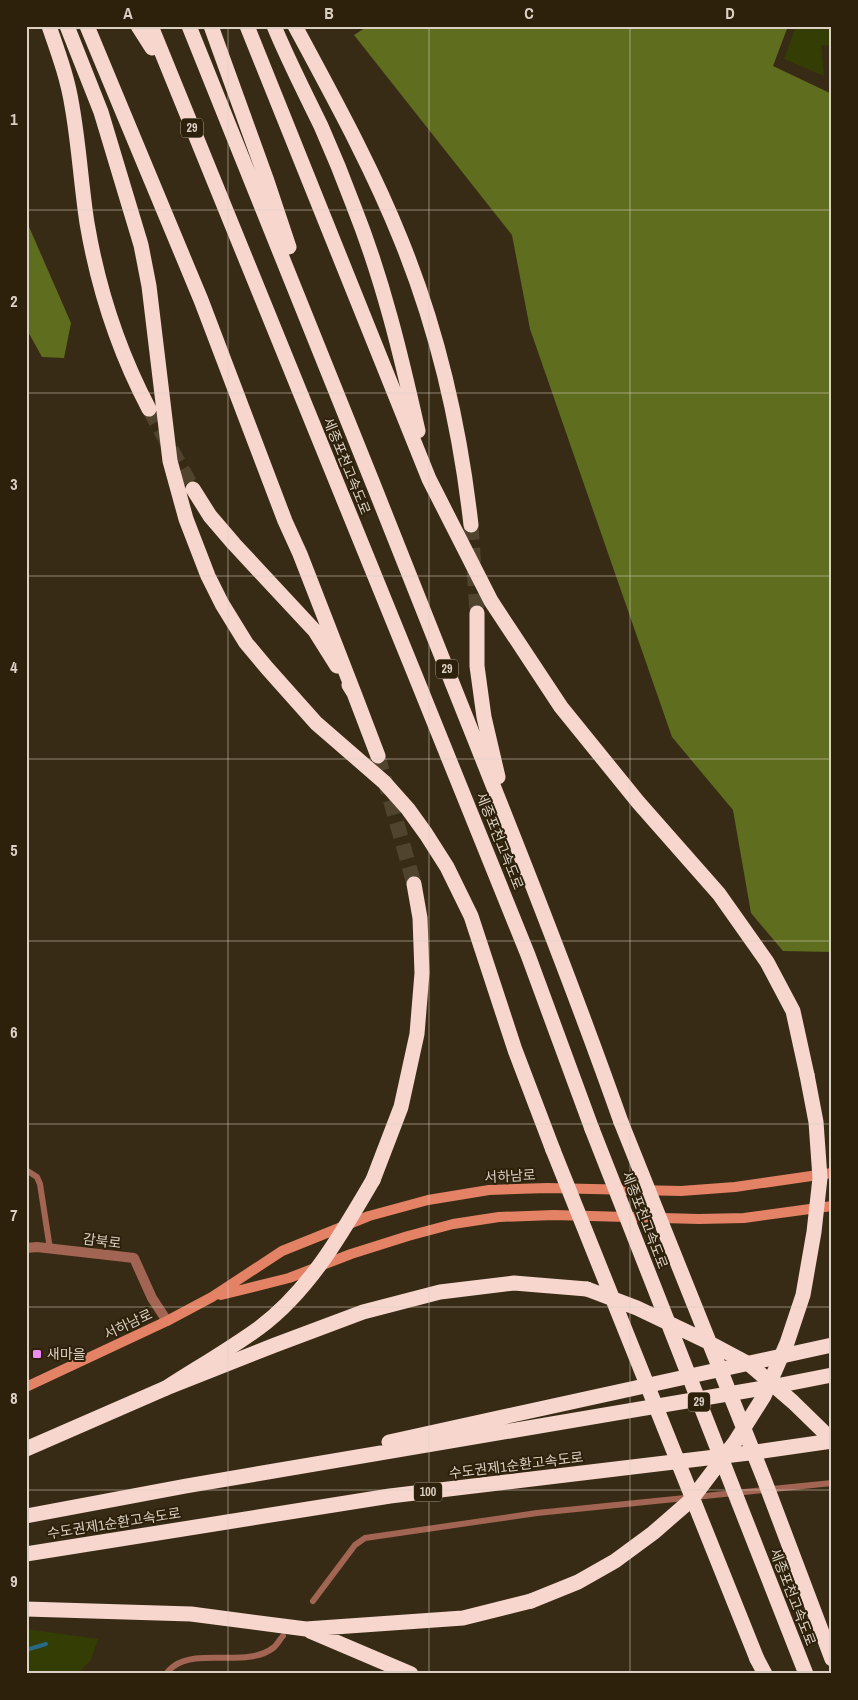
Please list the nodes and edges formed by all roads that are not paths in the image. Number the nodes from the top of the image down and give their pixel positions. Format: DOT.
graph roads {
  1 [pos="48,26"];
  2 [pos="66,26"];
  3 [pos="87,26"];
  4 [pos="138,26"];
  5 [pos="151,26"];
  6 [pos="189,26"];
  7 [pos="211,26"];
  8 [pos="247,26"];
  9 [pos="274,26"];
  10 [pos="295,26"];
  11 [pos="171,77"];
  12 [pos="330,374"];
  13 [pos="149,409"];
  14 [pos="429,479"];
  15 [pos="193,490"];
  16 [pos="471,525"];
  17 [pos="477,613"];
  18 [pos="354,693"];
  19 [pos="378,756"];
  20 [pos="509,827"];
  21 [pos="414,884"];
  22 [pos="26,1170"];
  23 [pos="832,1173"];
  24 [pos="832,1206"];
  25 [pos="26,1248"];
  26 [pos="50,1249"];
  27 [pos="212,1297"];
  28 [pos="167,1321"];
  29 [pos="832,1345"];
  30 [pos="832,1375"];
  31 [pos="26,1387"];
  32 [pos="166,1388"];
  33 [pos="832,1441"];
  34 [pos="26,1449"];
  35 [pos="832,1483"];
  36 [pos="186,1486"];
  37 [pos="26,1516"];
  38 [pos="26,1554"];
  39 [pos="313,1601"];
  40 [pos="26,1609"];
  41 [pos="306,1629"];
  42 [pos="283,1636"];
  43 [pos="832,1660"];
  44 [pos="166,1674"];
  45 [pos="411,1674"];
  46 [pos="765,1674"];
  47 [pos="806,1674"];
  1 -- 13 [label="highway"];
  2 -- 46 [label="highway, bridge"];
  3 -- 18 [label="highway"];
  4 -- 11 [label="highway"];
  5 -- 11 [label="highway, 세종포천고속도로 / 29"];
  6 -- 12 [label="highway, 세종포천고속도로 / 29"];
  7 -- 12 [label="highway"];
  8 -- 14 [label="highway"];
  9 -- 14 [label="highway"];
  10 -- 16 [label="highway"];
  11 -- 47 [label="highway, 세종포천고속도로 / 29, bridge"];
  12 -- 20 [label="highway, 세종포천고속도로 / 29"];
  14 -- 41 [label="highway, bridge"];
  15 -- 18 [label="highway"];
  17 -- 20 [label="highway"];
  18 -- 19 [label="highway"];
  20 -- 43 [label="highway, 세종포천고속도로 / 29, bridge"];
  21 -- 32 [label="highway, bridge"];
  22 -- 26 [label="lane"];
  23 -- 27 [label="main road, 서하남로"];
  24 -- 27 [label="main road, 서하남로"];
  25 -- 26 [label="street, 감북로"];
  26 -- 28 [label="street, 감북로"];
  27 -- 28 [label="main road, 서하남로"];
  28 -- 31 [label="main road, 서하남로"];
  29 -- 36 [label="highway, 수도권제1순환고속도로"];
  30 -- 36 [label="highway, 수도권제1순환고속도로"];
  32 -- 33 [label="highway, bridge"];
  32 -- 34 [label="highway"];
  33 -- 38 [label="highway, 수도권제1순환고속도로 / 100"];
  35 -- 39 [label="lane"];
  36 -- 37 [label="highway, 수도권제1순환고속도로"];
  40 -- 41 [label="highway"];
  41 -- 45 [label="highway"];
  42 -- 44 [label="lane"];
}
